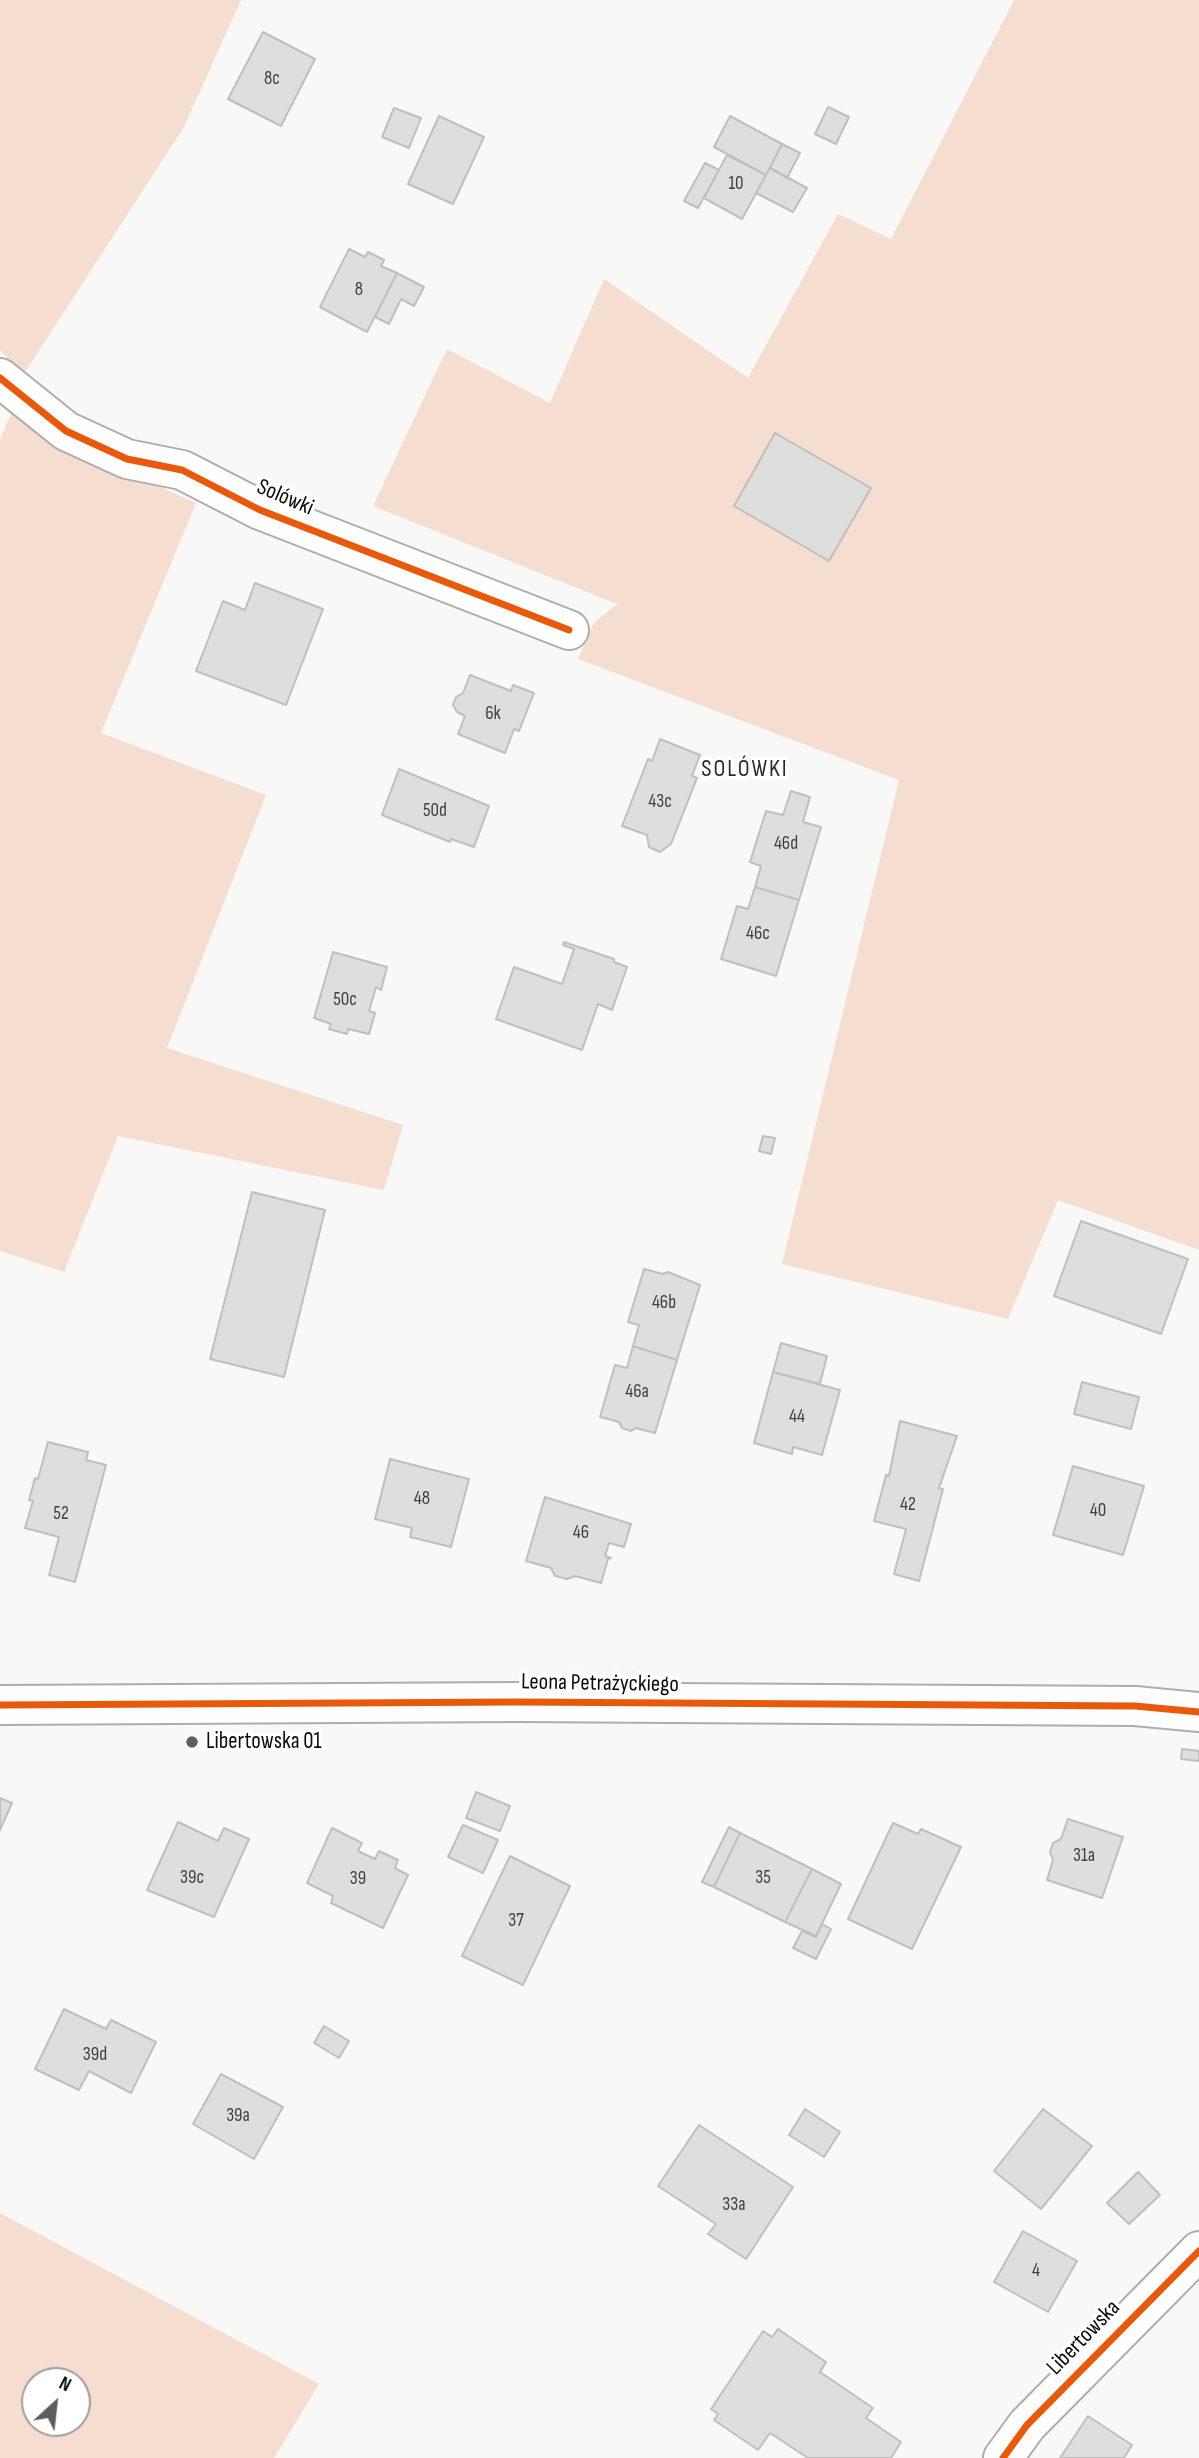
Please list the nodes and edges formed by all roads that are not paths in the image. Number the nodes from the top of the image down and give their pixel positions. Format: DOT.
graph roads {
  1 [pos="0,378"];
  2 [pos="569,630"];
  3 [pos="0,1705"];
  4 [pos="1199,1712"];
  5 [pos="1199,2251"];
  6 [pos="1003,2458"];
  1 -- 2 [label="street, Solówki"];
  3 -- 4 [label="street, Leona Petrażyckiego"];
  5 -- 6 [label="street, Libertowska"];
}
